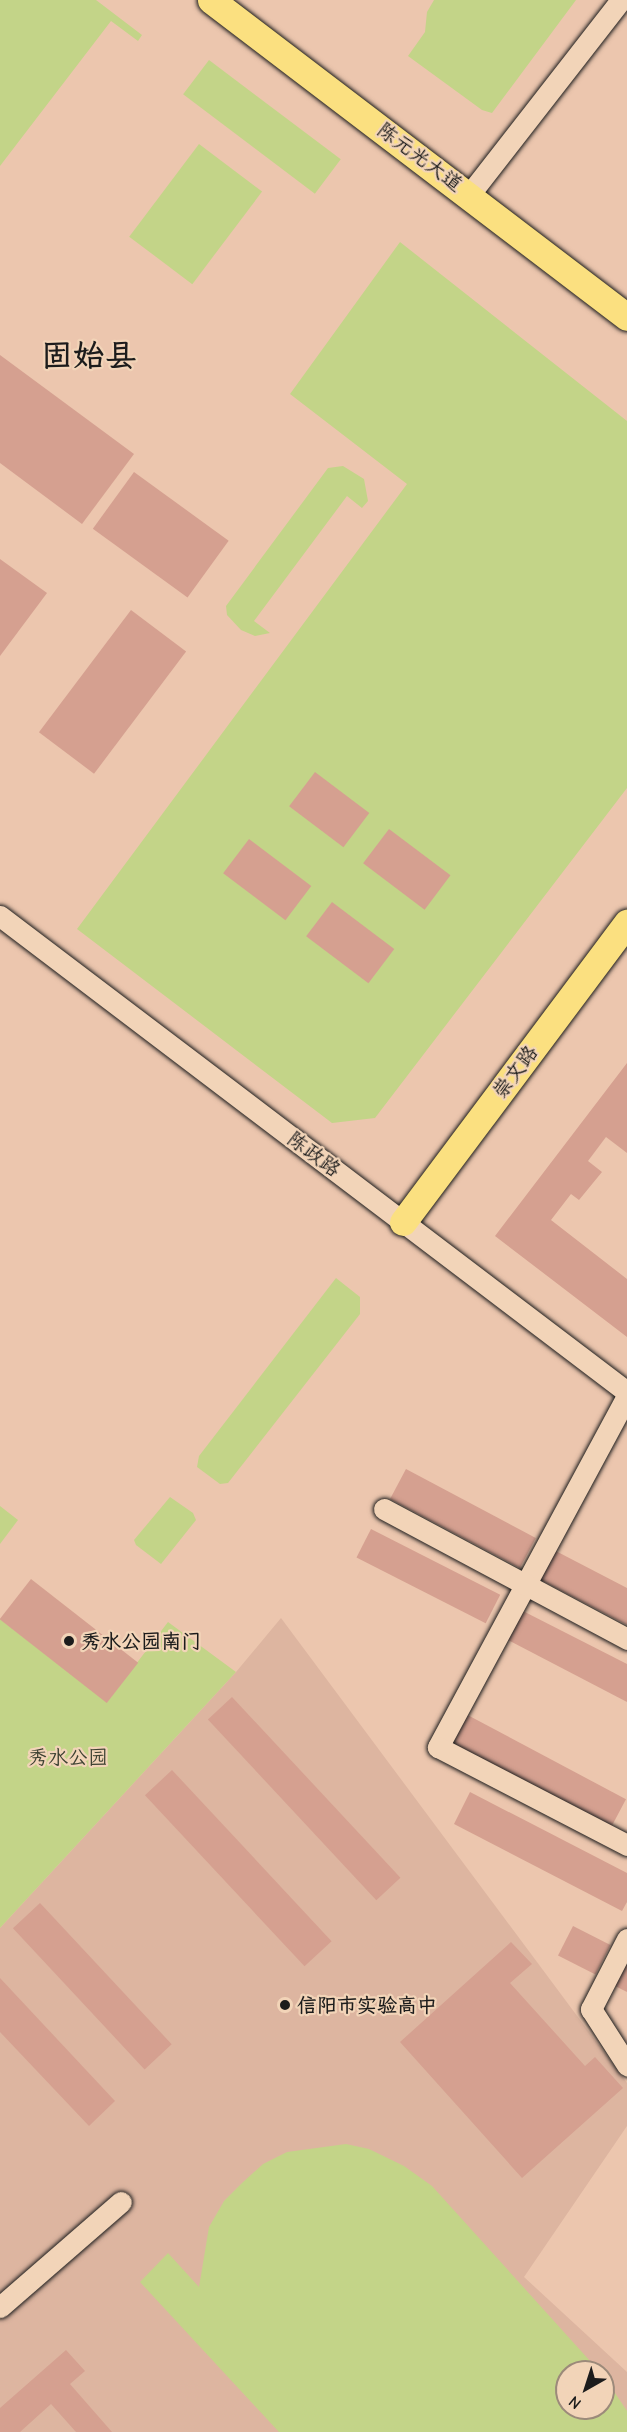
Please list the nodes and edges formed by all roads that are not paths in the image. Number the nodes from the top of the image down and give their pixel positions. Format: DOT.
graph roads {
  1 [pos="211,0"];
  2 [pos="621,0"];
  3 [pos="469,195"];
  4 [pos="627,317"];
  5 [pos="0,916"];
  6 [pos="627,923"];
  7 [pos="403,1222"];
  8 [pos="627,1394"];
  9 [pos="384,1509"];
  10 [pos="525,1585"];
  11 [pos="627,1639"];
  12 [pos="627,1845"];
  13 [pos="627,1939"];
  14 [pos="627,2065"];
  15 [pos="121,2202"];
  16 [pos="0,2307"];
  1 -- 3 [label="main road, 陈元光大道"];
  2 -- 3 [label="street"];
  3 -- 4 [label="main road, 陈元光大道"];
  5 -- 7 [label="street, 陈政路"];
  6 -- 7 [label="main road, 崇文路"];
  7 -- 8 [label="street, 陈政路"];
  8 -- 10 [label="street"];
  9 -- 10 [label="street"];
  10 -- 11 [label="street"];
  10 -- 12 [label="street"];
  13 -- 14 [label="street"];
  15 -- 16 [label="street"];
}
